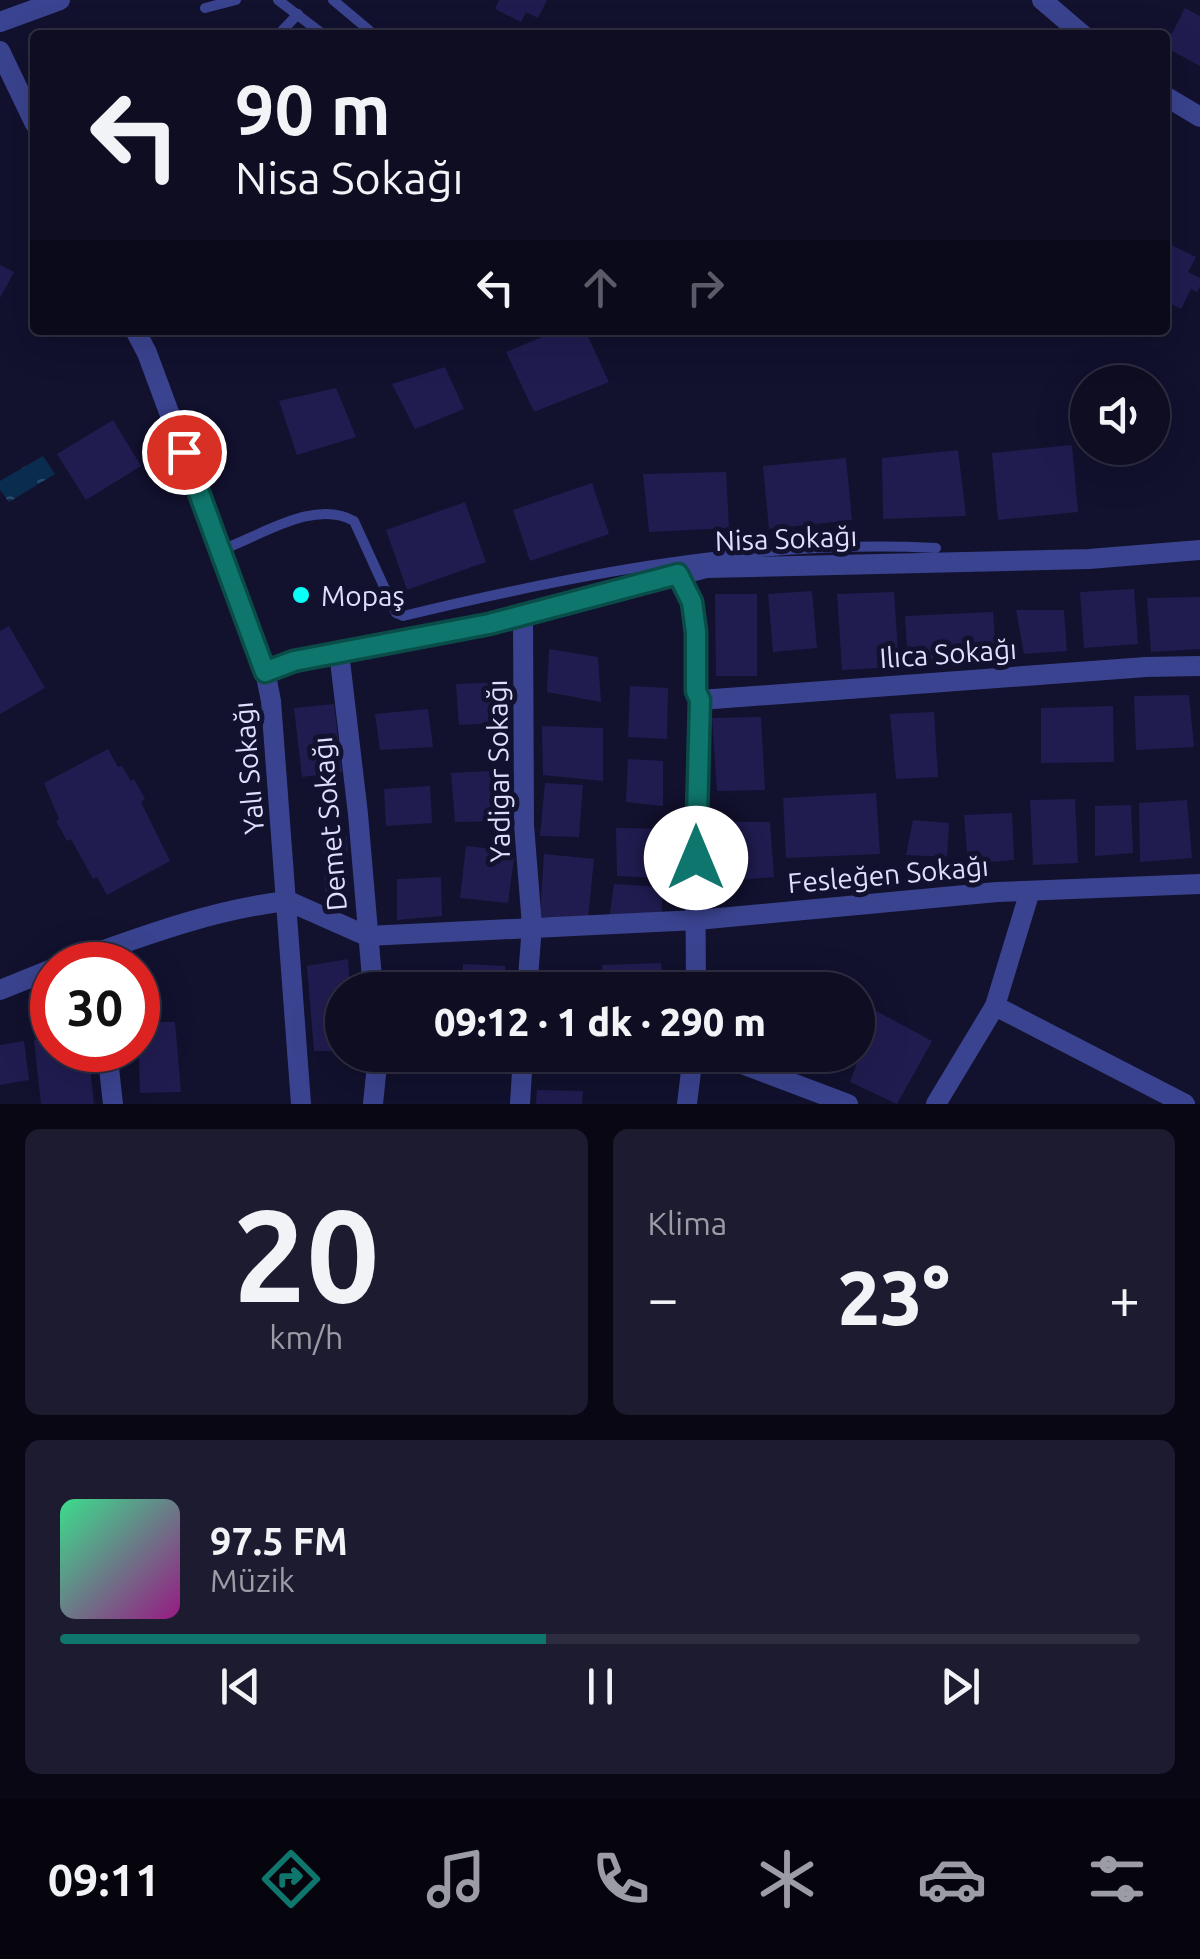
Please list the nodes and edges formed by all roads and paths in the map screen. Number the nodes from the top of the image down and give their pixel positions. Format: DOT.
graph roads {
  1 [pos="60,0"];
  2 [pos="236,0"];
  3 [pos="278,0"];
  4 [pos="333,0"];
  5 [pos="1042,0"];
  6 [pos="205,8"];
  7 [pos="298,14"];
  8 [pos="0,22"];
  9 [pos="283,30"];
  10 [pos="318,30"];
  11 [pos="369,30"];
  12 [pos="1076,30"];
  13 [pos="0,51"];
  14 [pos="1170,99"];
  15 [pos="30,114"];
  16 [pos="1200,117"];
  17 [pos="137,335"];
  18 [pos="936,548"];
  19 [pos="1200,550"];
  20 [pos="220,551"];
  21 [pos="678,574"];
  22 [pos="523,615"];
  23 [pos="339,652"];
  24 [pos="1200,666"];
  25 [pos="265,672"];
  26 [pos="700,700"];
  27 [pos="1200,884"];
  28 [pos="1030,891"];
  29 [pos="288,901"];
  30 [pos="697,920"];
  31 [pos="532,926"];
  32 [pos="367,936"];
  33 [pos="147,942"];
  34 [pos="371,972"];
  35 [pos="529,972"];
  36 [pos="696,972"];
  37 [pos="30,977"];
  38 [pos="0,990"];
  39 [pos="995,1006"];
  40 [pos="109,1072"];
  41 [pos="376,1072"];
  42 [pos="522,1072"];
  43 [pos="691,1072"];
  44 [pos="763,1072"];
  45 [pos="113,1104"];
  46 [pos="301,1104"];
  47 [pos="373,1104"];
  48 [pos="520,1104"];
  49 [pos="687,1104"];
  50 [pos="848,1104"];
  51 [pos="936,1104"];
  52 [pos="1185,1104"];
  1 -- 8 [label="street"];
  2 -- 6 [label="lane"];
  3 -- 7 [label="lane"];
  4 -- 11 [label="lane"];
  5 -- 12 [label="street"];
  7 -- 9 [label="lane"];
  7 -- 10 [label="lane"];
  13 -- 15 [label="street"];
  14 -- 16 [label="street"];
  17 -- 20 [label="street, Yalı Sokağı"];
  18 -- 20 [label="lane"];
  19 -- 21 [label="street, Nisa Sokağı"];
  20 -- 25 [label="street, Yalı Sokağı"];
  21 -- 22 [label="street, Nisa Sokağı"];
  21 -- 26 [label="street"];
  22 -- 23 [label="street, Nisa Sokağı"];
  22 -- 31 [label="street, Yadigar Sokağı"];
  23 -- 25 [label="street, Nisa Sokağı"];
  23 -- 32 [label="street, Demet Sokağı"];
  24 -- 26 [label="street, Ilıca Sokağı"];
  25 -- 29 [label="street, Yalı Sokağı"];
  26 -- 30 [label="street"];
  27 -- 28 [label="street, Fesleğen Sokağı"];
  28 -- 30 [label="street, Fesleğen Sokağı"];
  28 -- 39 [label="street"];
  29 -- 32 [label="street, Fesleğen Sokağı"];
  29 -- 33 [label="street"];
  29 -- 46 [label="street, Yalı Sokağı"];
  30 -- 31 [label="street, Fesleğen Sokağı"];
  30 -- 36 [label="street"];
  31 -- 32 [label="street, Fesleğen Sokağı"];
  31 -- 35 [label="street, Yadigar Sokağı"];
  32 -- 34 [label="street, Demet Sokağı"];
  37 -- 38 [label="street"];
  39 -- 51 [label="street"];
  39 -- 52 [label="street"];
  40 -- 45 [label="street"];
  41 -- 47 [label="street"];
  42 -- 48 [label="street"];
  43 -- 49 [label="street"];
  44 -- 50 [label="street"];
}
